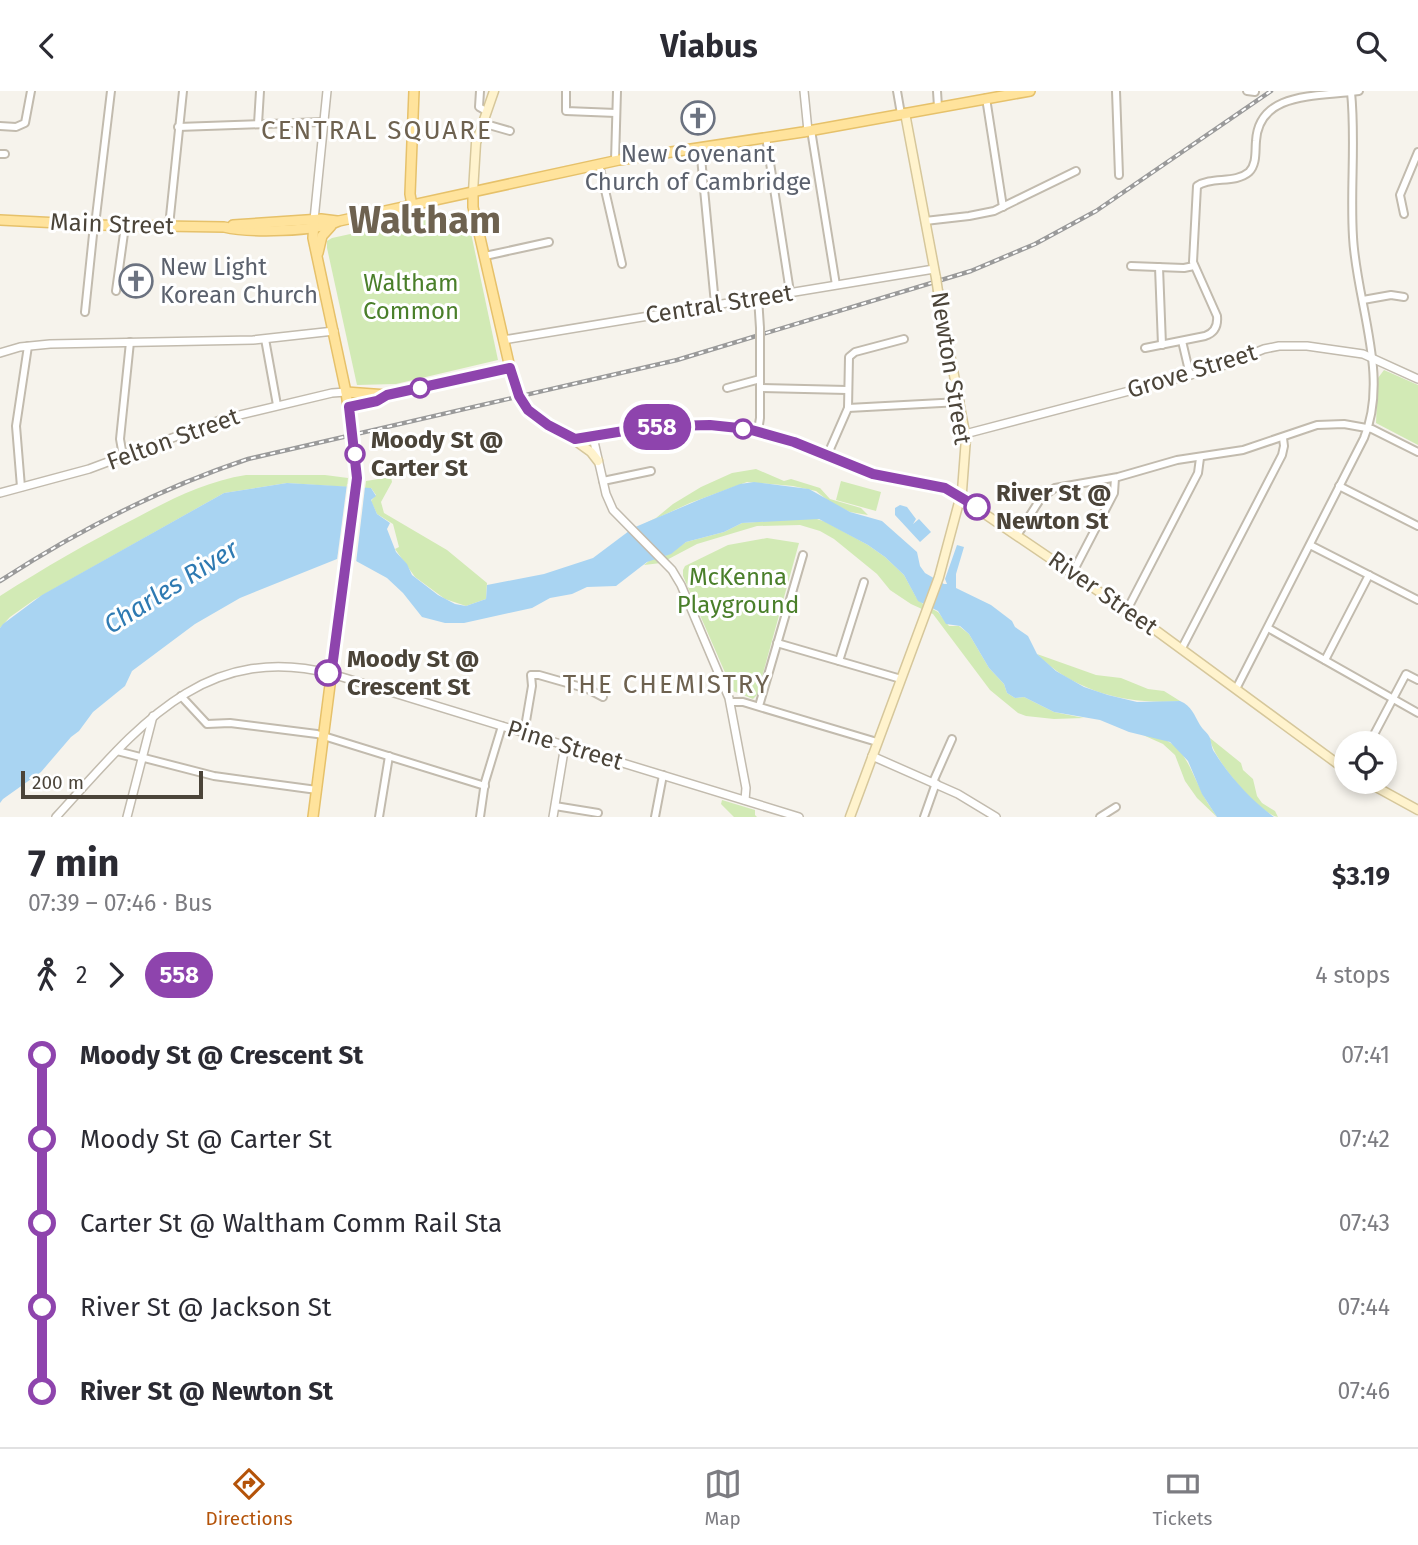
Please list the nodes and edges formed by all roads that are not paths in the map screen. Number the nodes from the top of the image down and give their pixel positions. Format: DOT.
graph roads {
  1 [pos="31,91"];
  2 [pos="111,91"];
  3 [pos="183,91"];
  4 [pos="260,91"];
  5 [pos="327,91"];
  6 [pos="414,91"];
  7 [pos="480,91"];
  8 [pos="494,91"];
  9 [pos="566,91"];
  10 [pos="617,91"];
  11 [pos="804,91"];
  12 [pos="897,91"];
  13 [pos="937,91"];
  14 [pos="1030,91"];
  15 [pos="1116,91"];
  16 [pos="1247,91"];
  17 [pos="1255,92"];
  18 [pos="1355,92"];
  19 [pos="981,96"];
  20 [pos="938,107"];
  21 [pos="486,111"];
  22 [pos="616,113"];
  23 [pos="903,113"];
  24 [pos="323,122"];
  25 [pos="482,123"];
  26 [pos="258,124"];
  27 [pos="0,126"];
  28 [pos="178,127"];
  29 [pos="810,130"];
  30 [pos="510,131"];
  31 [pos="766,137"];
  32 [pos="700,147"];
  33 [pos="1418,152"];
  34 [pos="615,161"];
  35 [pos="599,165"];
  36 [pos="1076,171"];
  37 [pos="1119,175"];
  38 [pos="473,192"];
  39 [pos="412,205"];
  40 [pos="1003,207"];
  41 [pos="1404,214"];
  42 [pos="0,220"];
  43 [pos="339,221"];
  44 [pos="925,221"];
  45 [pos="313,224"];
  46 [pos="94,225"];
  47 [pos="125,226"];
  48 [pos="169,226"];
  49 [pos="548,242"];
  50 [pos="485,256"];
  51 [pos="318,258"];
  52 [pos="622,264"];
  53 [pos="1131,265"];
  54 [pos="1194,265"];
  55 [pos="1159,267"];
  56 [pos="935,274"];
  57 [pos="836,285"];
  58 [pos="116,291"];
  59 [pos="790,292"];
  60 [pos="758,297"];
  61 [pos="1404,297"];
  62 [pos="1363,300"];
  63 [pos="715,304"];
  64 [pos="85,312"];
  65 [pos="334,331"];
  66 [pos="265,339"];
  67 [pos="904,339"];
  68 [pos="503,340"];
  69 [pos="1182,341"];
  70 [pos="130,342"];
  71 [pos="1163,345"];
  72 [pos="28,346"];
  73 [pos="1146,348"];
  74 [pos="0,353"];
  75 [pos="1371,357"];
  76 [pos="510,368"];
  77 [pos="1189,375"];
  78 [pos="760,379"];
  79 [pos="1418,379"];
  80 [pos="760,388"];
  81 [pos="727,389"];
  82 [pos="847,390"];
  83 [pos="346,392"];
  84 [pos="387,395"];
  85 [pos="960,402"];
  86 [pos="277,405"];
  87 [pos="349,407"];
  88 [pos="848,408"];
  89 [pos="1368,428"];
  90 [pos="758,431"];
  91 [pos="965,434"];
  92 [pos="571,437"];
  93 [pos="593,437"];
  94 [pos="1283,437"];
  95 [pos="1418,452"];
  96 [pos="123,456"];
  97 [pos="827,456"];
  98 [pos="1200,458"];
  99 [pos="598,461"];
  100 [pos="651,471"];
  101 [pos="1115,478"];
  102 [pos="603,481"];
  103 [pos="1339,486"];
  104 [pos="21,487"];
  105 [pos="0,493"];
  106 [pos="961,496"];
  107 [pos="1418,526"];
  108 [pos="1018,534"];
  109 [pos="1310,545"];
  110 [pos="803,555"];
  111 [pos="1073,572"];
  112 [pos="1369,575"];
  113 [pos="864,582"];
  114 [pos="1418,600"];
  115 [pos="1127,610"];
  116 [pos="1268,628"];
  117 [pos="777,643"];
  118 [pos="1182,649"];
  119 [pos="1325,660"];
  120 [pos="839,661"];
  121 [pos="331,674"];
  122 [pos="901,679"];
  123 [pos="1418,680"];
  124 [pos="1236,689"];
  125 [pos="181,696"];
  126 [pos="603,697"];
  127 [pos="1392,700"];
  128 [pos="730,702"];
  129 [pos="759,706"];
  130 [pos="1418,713"];
  131 [pos="153,715"];
  132 [pos="502,726"];
  133 [pos="1376,731"];
  134 [pos="524,733"];
  135 [pos="324,736"];
  136 [pos="952,739"];
  137 [pos="877,742"];
  138 [pos="565,745"];
  139 [pos="117,751"];
  140 [pos="389,756"];
  141 [pos="872,756"];
  142 [pos="143,757"];
  143 [pos="1334,761"];
  144 [pos="663,775"];
  145 [pos="934,783"];
  146 [pos="485,786"];
  147 [pos="317,790"];
  148 [pos="1389,794"];
  149 [pos="745,800"];
  150 [pos="555,806"];
  151 [pos="1116,807"];
  152 [pos="1418,810"];
  153 [pos="598,813"];
  154 [pos="56,817"];
  155 [pos="127,817"];
  156 [pos="313,817"];
  157 [pos="379,817"];
  158 [pos="480,817"];
  159 [pos="553,817"];
  160 [pos="655,817"];
  161 [pos="799,817"];
  162 [pos="850,817"];
  163 [pos="924,817"];
  164 [pos="996,817"];
  165 [pos="1100,817"];
  1 -- 27 [label="street"];
  2 -- 46 [label="street"];
  3 -- 28 [label="street"];
  4 -- 26 [label="street"];
  5 -- 24 [label="street"];
  6 -- 39 [label="main road"];
  7 -- 21 [label="street"];
  8 -- 21 [label="main road"];
  9 -- 22 [label="street"];
  10 -- 22 [label="street"];
  11 -- 29 [label="street"];
  12 -- 23 [label="street"];
  13 -- 20 [label="street"];
  14 -- 19 [label="main road, Main Street"];
  15 -- 37 [label="street"];
  16 -- 17 [label="street"];
  18 -- 54 [label="street"];
  18 -- 62 [label="street"];
  19 -- 20 [label="main road, Main Street"];
  19 -- 40 [label="street"];
  20 -- 23 [label="main road, Main Street"];
  21 -- 25 [label="main road"];
  22 -- 34 [label="street"];
  23 -- 29 [label="main road, Main Street"];
  23 -- 44 [label="main road, Newton Street"];
  24 -- 26 [label="street"];
  24 -- 45 [label="street"];
  25 -- 30 [label="street"];
  25 -- 38 [label="main road"];
  26 -- 28 [label="street"];
  28 -- 48 [label="street"];
  29 -- 31 [label="main road, Main Street"];
  29 -- 57 [label="street"];
  31 -- 32 [label="main road, Main Street"];
  31 -- 59 [label="street"];
  32 -- 34 [label="main road, Main Street"];
  32 -- 63 [label="street"];
  33 -- 41 [label="street"];
  34 -- 35 [label="main road, Main Street"];
  35 -- 38 [label="main road, Main Street"];
  35 -- 52 [label="street"];
  36 -- 40 [label="street"];
  38 -- 39 [label="main road, Main Street"];
  38 -- 50 [label="main road"];
  39 -- 43 [label="main road, Main Street"];
  40 -- 44 [label="street"];
  42 -- 46 [label="main road, Main Street"];
  43 -- 45 [label="main road, Main Street"];
  43 -- 51 [label="main road"];
  44 -- 56 [label="main road, Newton Street"];
  45 -- 48 [label="main road, Main Street"];
  45 -- 51 [label="main road"];
  46 -- 47 [label="main road, Main Street"];
  46 -- 64 [label="street"];
  47 -- 48 [label="main road, Main Street"];
  47 -- 58 [label="street"];
  49 -- 50 [label="street"];
  50 -- 68 [label="main road"];
  51 -- 65 [label="main road"];
  53 -- 55 [label="street"];
  54 -- 55 [label="street"];
  54 -- 69 [label="street"];
  55 -- 71 [label="street"];
  56 -- 57 [label="street, Central Street"];
  56 -- 85 [label="main road, Newton Street, bridge"];
  57 -- 59 [label="street, Central Street"];
  59 -- 60 [label="street, Central Street"];
  60 -- 63 [label="street, Central Street"];
  60 -- 78 [label="street, bridge"];
  61 -- 62 [label="street"];
  62 -- 75 [label="street"];
  63 -- 68 [label="street, Central Street"];
  65 -- 66 [label="street"];
  65 -- 83 [label="main road"];
  66 -- 70 [label="street"];
  66 -- 86 [label="street"];
  67 -- 82 [label="street"];
  68 -- 76 [label="main road"];
  69 -- 71 [label="street"];
  69 -- 77 [label="street"];
  70 -- 72 [label="street"];
  70 -- 96 [label="street"];
  71 -- 73 [label="street"];
  72 -- 74 [label="street"];
  72 -- 104 [label="street"];
  75 -- 77 [label="street, Grove Street"];
  75 -- 79 [label="street, Grove Street"];
  75 -- 89 [label="street"];
  76 -- 84 [label="main road"];
  76 -- 92 [label="main road"];
  77 -- 91 [label="street, Grove Street"];
  78 -- 80 [label="street"];
  78 -- 81 [label="street"];
  80 -- 82 [label="street"];
  80 -- 90 [label="street"];
  82 -- 88 [label="street"];
  83 -- 84 [label="main road"];
  83 -- 86 [label="street, Felton Street"];
  83 -- 87 [label="main road"];
  84 -- 87 [label="main road"];
  85 -- 88 [label="street"];
  85 -- 91 [label="main road, Newton Street"];
  86 -- 96 [label="street, Felton Street"];
  87 -- 121 [label="main road"];
  88 -- 97 [label="street"];
  89 -- 94 [label="street"];
  89 -- 95 [label="street"];
  89 -- 103 [label="street"];
  90 -- 93 [label="main road, River Street"];
  90 -- 97 [label="main road, River Street"];
  91 -- 106 [label="main road, Newton Street"];
  92 -- 93 [label="main road, River Street"];
  92 -- 99 [label="main road"];
  93 -- 99 [label="street"];
  94 -- 98 [label="street"];
  94 -- 118 [label="street"];
  96 -- 104 [label="street, Felton Street"];
  97 -- 106 [label="main road, River Street"];
  98 -- 101 [label="street"];
  98 -- 115 [label="street"];
  99 -- 102 [label="street"];
  100 -- 102 [label="street"];
  101 -- 108 [label="street"];
  101 -- 111 [label="street"];
  102 -- 128 [label="street"];
  103 -- 107 [label="street"];
  103 -- 109 [label="street"];
  104 -- 105 [label="street, Felton Street"];
  106 -- 108 [label="main road, River Street"];
  106 -- 122 [label="main road, Newton Street"];
  108 -- 111 [label="main road, River Street"];
  109 -- 112 [label="street"];
  109 -- 116 [label="street"];
  110 -- 117 [label="street"];
  111 -- 115 [label="main road, River Street"];
  112 -- 114 [label="street"];
  112 -- 119 [label="street"];
  113 -- 120 [label="street"];
  115 -- 118 [label="main road, River Street"];
  116 -- 119 [label="street"];
  116 -- 124 [label="street"];
  117 -- 120 [label="street"];
  117 -- 129 [label="street"];
  118 -- 124 [label="main road, River Street"];
  119 -- 127 [label="street"];
  120 -- 122 [label="street"];
  121 -- 125 [label="street, Pine Street"];
  121 -- 132 [label="street, Pine Street"];
  121 -- 135 [label="main road"];
  122 -- 137 [label="main road, Newton Street"];
  123 -- 127 [label="street"];
  124 -- 143 [label="main road, River Street"];
  125 -- 131 [label="street, Pine Street"];
  125 -- 135 [label="street"];
  126 -- 134 [label="street"];
  127 -- 130 [label="street"];
  127 -- 133 [label="street"];
  128 -- 129 [label="street"];
  128 -- 149 [label="street"];
  129 -- 137 [label="street"];
  131 -- 139 [label="street, Pine Street"];
  131 -- 142 [label="street"];
  132 -- 134 [label="street, Pine Street"];
  132 -- 146 [label="street"];
  134 -- 138 [label="street, Pine Street"];
  135 -- 140 [label="street"];
  135 -- 147 [label="main road"];
  136 -- 145 [label="street"];
  137 -- 141 [label="main road, Newton Street"];
  138 -- 144 [label="street, Pine Street"];
  138 -- 150 [label="street"];
  139 -- 142 [label="street"];
  139 -- 154 [label="street, Pine Street"];
  140 -- 146 [label="street"];
  140 -- 157 [label="street"];
  141 -- 145 [label="street"];
  141 -- 162 [label="main road, Newton Street"];
  142 -- 147 [label="street"];
  142 -- 155 [label="street"];
  144 -- 149 [label="street, Pine Street"];
  144 -- 160 [label="street"];
  145 -- 163 [label="street"];
  145 -- 164 [label="street"];
  146 -- 158 [label="street"];
  147 -- 156 [label="main road"];
  148 -- 152 [label="main road"];
  149 -- 161 [label="street, Pine Street"];
  150 -- 153 [label="street"];
  150 -- 159 [label="street"];
  151 -- 165 [label="street"];
}
